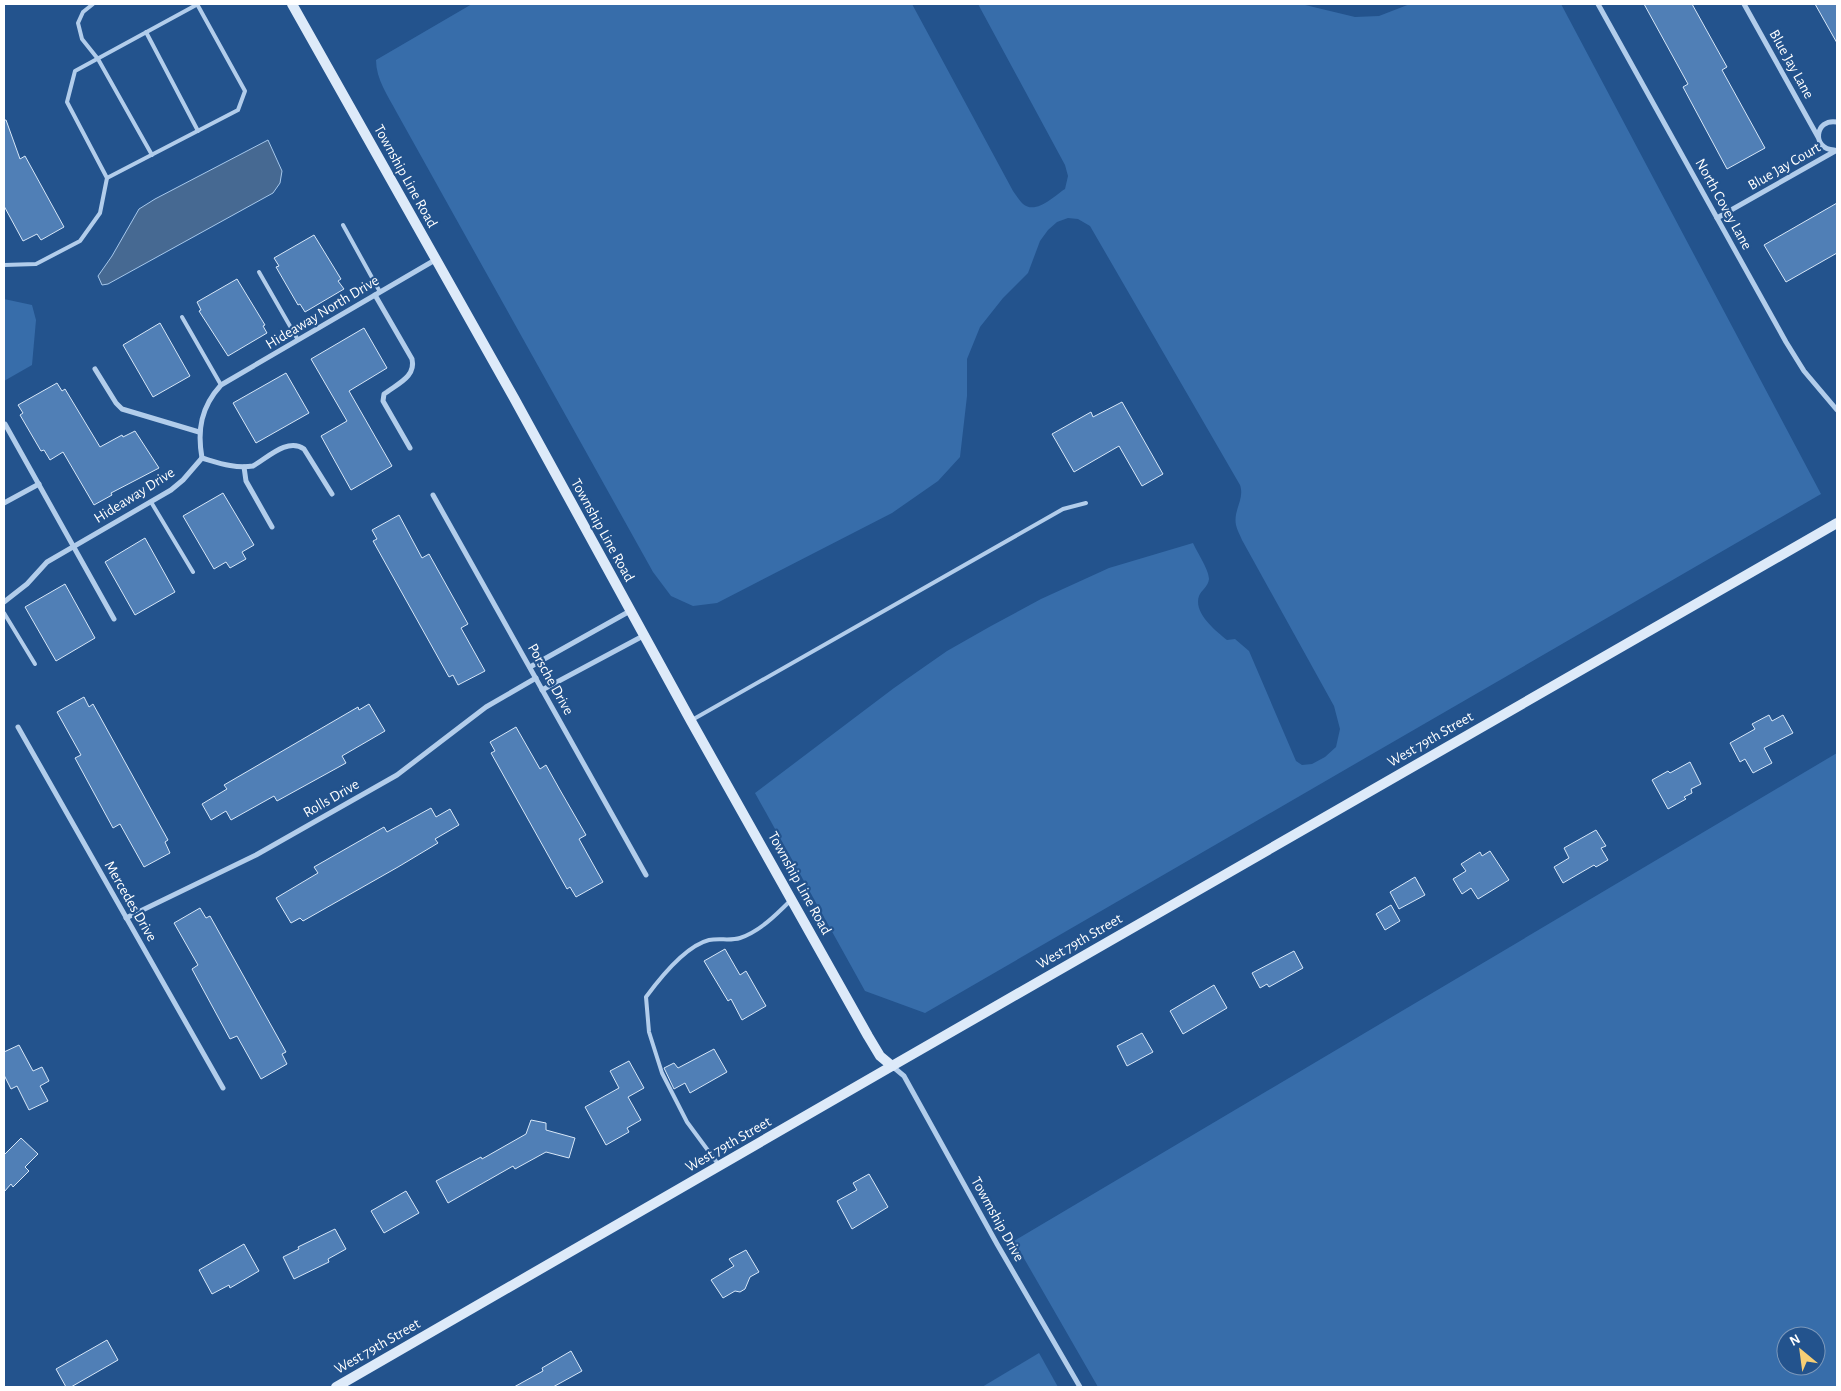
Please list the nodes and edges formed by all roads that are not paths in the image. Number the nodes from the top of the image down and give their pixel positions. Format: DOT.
graph roads {
  1 [pos="93,4"];
  2 [pos="195,4"];
  3 [pos="292,4"];
  4 [pos="1598,4"];
  5 [pos="1744,4"];
  6 [pos="146,32"];
  7 [pos="98,58"];
  8 [pos="1837,117"];
  9 [pos="1837,122"];
  10 [pos="1827,123"];
  11 [pos="198,131"];
  12 [pos="1818,137"];
  13 [pos="1837,150"];
  14 [pos="152,155"];
  15 [pos="107,178"];
  16 [pos="1717,218"];
  17 [pos="342,225"];
  18 [pos="435,260"];
  19 [pos="4,265"];
  20 [pos="259,272"];
  21 [pos="380,292"];
  22 [pos="375,295"];
  23 [pos="182,317"];
  24 [pos="298,340"];
  25 [pos="95,369"];
  26 [pos="221,385"];
  27 [pos="1837,410"];
  28 [pos="5,424"];
  29 [pos="199,432"];
  30 [pos="410,448"];
  31 [pos="202,458"];
  32 [pos="244,467"];
  33 [pos="39,484"];
  34 [pos="332,494"];
  35 [pos="433,495"];
  36 [pos="151,502"];
  37 [pos="4,503"];
  38 [pos="1086,503"];
  39 [pos="1837,523"];
  40 [pos="272,527"];
  41 [pos="74,547"];
  42 [pos="193,572"];
  43 [pos="4,602"];
  44 [pos="630,611"];
  45 [pos="4,613"];
  46 [pos="114,619"];
  47 [pos="644,636"];
  48 [pos="35,664"];
  49 [pos="530,667"];
  50 [pos="536,678"];
  51 [pos="542,690"];
  52 [pos="691,721"];
  53 [pos="18,727"];
  54 [pos="646,875"];
  55 [pos="792,900"];
  56 [pos="126,918"];
  57 [pos="892,1066"];
  58 [pos="223,1088"];
  59 [pos="720,1166"];
  60 [pos="336,1387"];
  61 [pos="1080,1387"];
  1 -- 7 [label="lane"];
  2 -- 6 [label="lane"];
  2 -- 11 [label="lane"];
  3 -- 18 [label="main road, Township Line Road"];
  4 -- 16 [label="street, North Covey Lane"];
  5 -- 12 [label="street, Blue Jay Lane"];
  6 -- 7 [label="lane"];
  6 -- 11 [label="lane"];
  7 -- 14 [label="lane"];
  7 -- 15 [label="lane"];
  8 -- 10 [label="street, Blue Jay Court"];
  9 -- 10 [label="street"];
  10 -- 12 [label="street"];
  11 -- 14 [label="lane"];
  12 -- 13 [label="street, Blue Jay Lane"];
  13 -- 16 [label="street, Blue Jay Court"];
  14 -- 15 [label="lane"];
  15 -- 19 [label="lane"];
  16 -- 27 [label="street, North Covey Lane"];
  17 -- 21 [label="lane"];
  18 -- 21 [label="street, Hideaway North Drive"];
  18 -- 44 [label="main road, Township Line Road"];
  20 -- 24 [label="lane"];
  21 -- 22 [label="street, Hideaway North Drive"];
  22 -- 24 [label="street, Hideaway North Drive"];
  22 -- 30 [label="street"];
  23 -- 26 [label="lane"];
  24 -- 26 [label="street, Hideaway North Drive"];
  25 -- 29 [label="street"];
  26 -- 29 [label="street"];
  28 -- 33 [label="street"];
  29 -- 31 [label="street"];
  31 -- 32 [label="street"];
  31 -- 36 [label="street, Hideaway Drive"];
  32 -- 34 [label="street"];
  32 -- 40 [label="street"];
  33 -- 37 [label="street"];
  33 -- 41 [label="street"];
  35 -- 49 [label="street, Porsche Drive"];
  36 -- 41 [label="street, Hideaway Drive"];
  36 -- 42 [label="lane"];
  38 -- 52 [label="lane"];
  39 -- 57 [label="main road, West 79th Street"];
  41 -- 43 [label="street, Hideaway Drive"];
  41 -- 46 [label="street"];
  44 -- 47 [label="main road, Township Line Road"];
  44 -- 49 [label="street"];
  45 -- 48 [label="lane"];
  47 -- 51 [label="street"];
  47 -- 52 [label="main road, Township Line Road"];
  49 -- 50 [label="street, Porsche Drive"];
  50 -- 51 [label="street, Porsche Drive"];
  50 -- 56 [label="street, Rolls Drive"];
  51 -- 54 [label="street, Porsche Drive"];
  52 -- 55 [label="main road, Township Line Road"];
  53 -- 56 [label="street, Mercedes Drive"];
  55 -- 57 [label="main road, Township Line Road"];
  55 -- 59 [label="lane"];
  56 -- 58 [label="street, Mercedes Drive"];
  57 -- 59 [label="main road, West 79th Street"];
  57 -- 61 [label="street, Towmship Drive"];
  59 -- 60 [label="main road, West 79th Street"];
}
